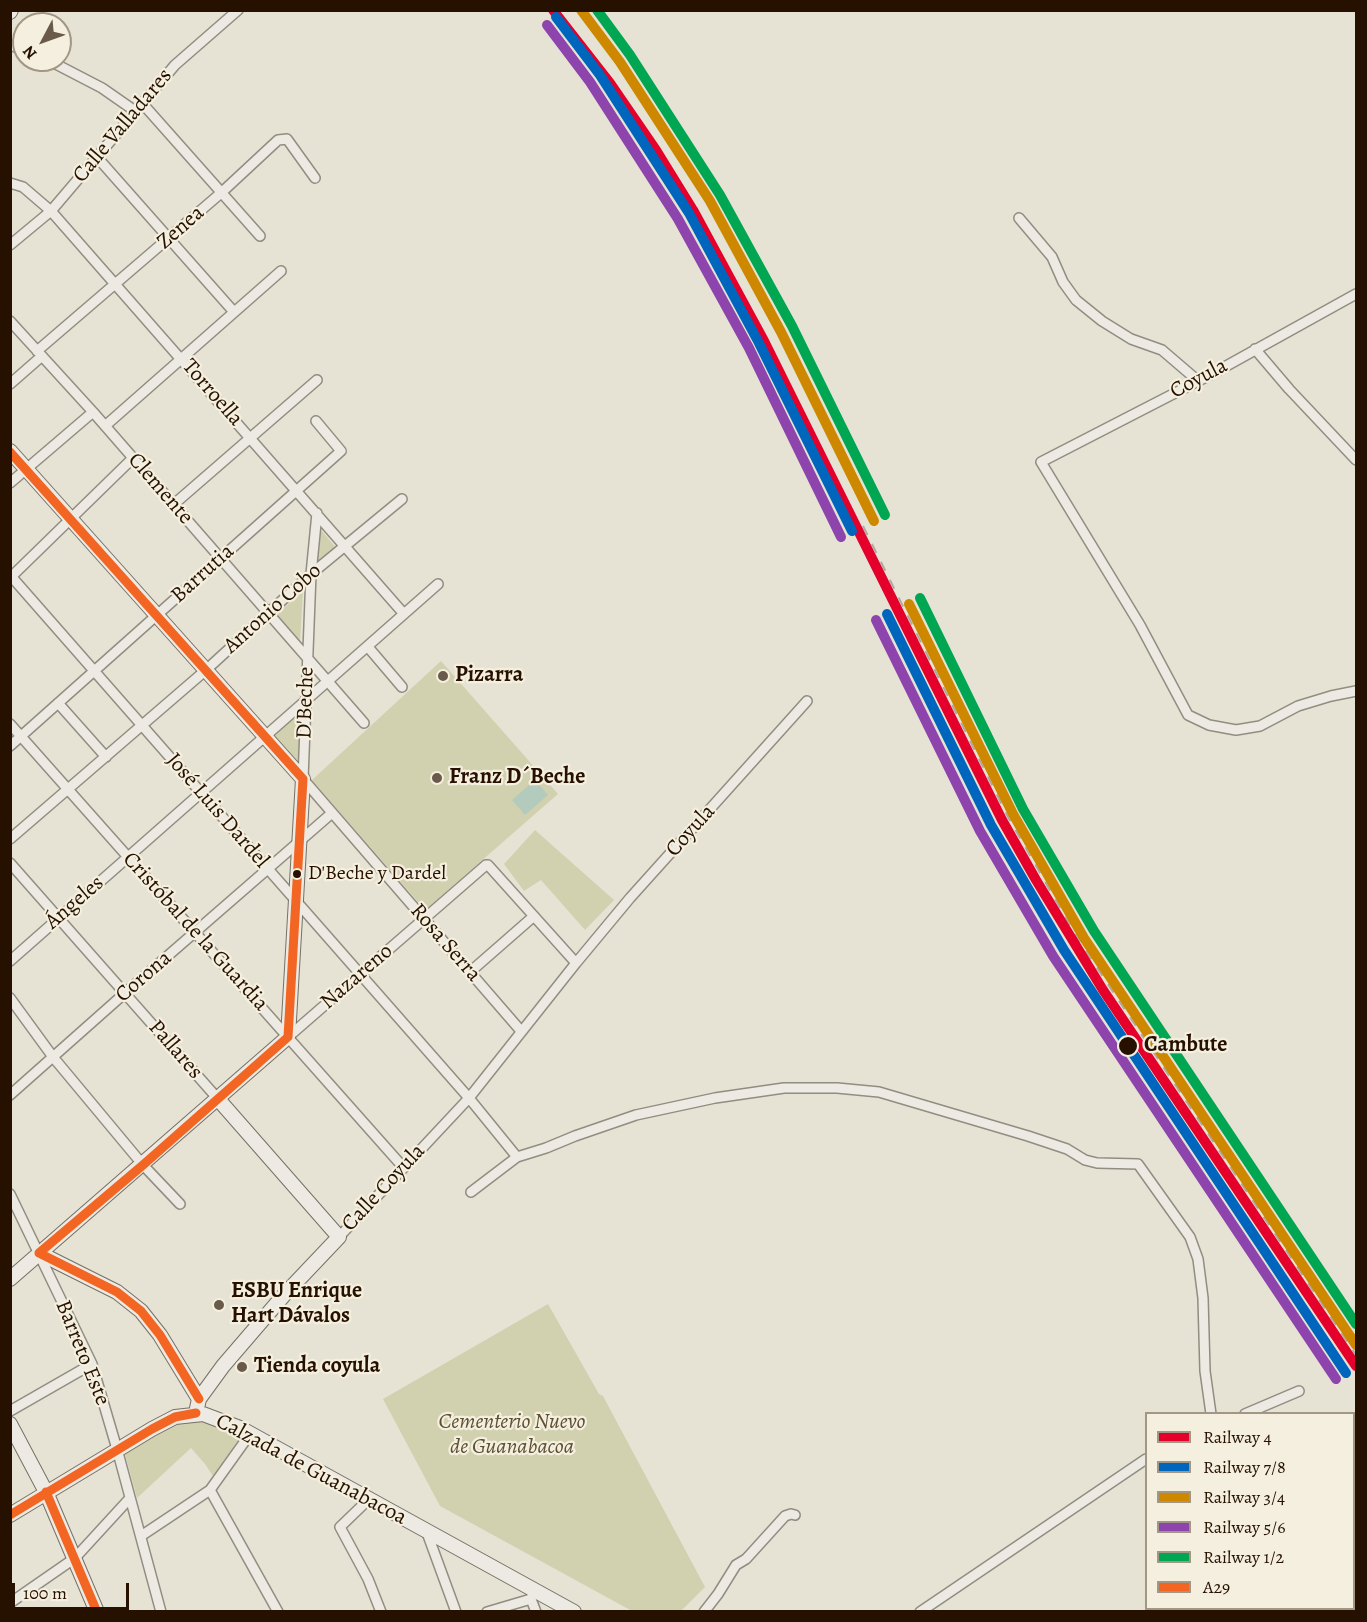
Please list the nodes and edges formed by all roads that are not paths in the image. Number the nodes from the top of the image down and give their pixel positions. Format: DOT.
graph roads {
  1 [pos="238,10"];
  2 [pos="71,72"];
  3 [pos="142,103"];
  4 [pos="135,111"];
  5 [pos="96,156"];
  6 [pos="315,178"];
  7 [pos="10,183"];
  8 [pos="221,193"];
  9 [pos="51,211"];
  10 [pos="1019,218"];
  11 [pos="260,236"];
  12 [pos="168,239"];
  13 [pos="10,245"];
  14 [pos="281,271"];
  15 [pos="116,283"];
  16 [pos="1356,294"];
  17 [pos="234,312"];
  18 [pos="10,321"];
  19 [pos="1255,349"];
  20 [pos="40,353"];
  21 [pos="180,358"];
  22 [pos="317,380"];
  23 [pos="1197,380"];
  24 [pos="10,384"];
  25 [pos="93,412"];
  26 [pos="316,421"];
  27 [pos="105,426"];
  28 [pos="250,438"];
  29 [pos="10,451"];
  30 [pos="133,458"];
  31 [pos="1356,460"];
  32 [pos="26,469"];
  33 [pos="10,483"];
  34 [pos="297,490"];
  35 [pos="402,499"];
  36 [pos="173,505"];
  37 [pos="317,513"];
  38 [pos="71,519"];
  39 [pos="345,546"];
  40 [pos="220,559"];
  41 [pos="311,574"];
  42 [pos="11,576"];
  43 [pos="438,584"];
  44 [pos="267,614"];
  45 [pos="404,614"];
  46 [pos="157,615"];
  47 [pos="368,647"];
  48 [pos="308,659"];
  49 [pos="206,670"];
  50 [pos="93,672"];
  51 [pos="328,682"];
  52 [pos="402,687"];
  53 [pos="1356,691"];
  54 [pos="307,701"];
  55 [pos="807,701"];
  56 [pos="58,703"];
  57 [pos="364,723"];
  58 [pos="10,724"];
  59 [pos="141,725"];
  60 [pos="21,736"];
  61 [pos="265,737"];
  62 [pos="10,746"];
  63 [pos="106,757"];
  64 [pos="303,779"];
  65 [pos="68,789"];
  66 [pos="201,794"];
  67 [pos="332,813"];
  68 [pos="10,839"];
  69 [pos="300,842"];
  70 [pos="129,857"];
  71 [pos="10,863"];
  72 [pos="267,869"];
  73 [pos="296,903"];
  74 [pos="534,916"];
  75 [pos="59,918"];
  76 [pos="424,918"];
  77 [pos="196,933"];
  78 [pos="10,961"];
  79 [pos="576,963"];
  80 [pos="470,972"];
  81 [pos="359,975"];
  82 [pos="125,993"];
  83 [pos="10,998"];
  84 [pos="521,1031"];
  85 [pos="288,1037"];
  86 [pos="53,1057"];
  87 [pos="10,1095"];
  88 [pos="469,1098"];
  89 [pos="218,1099"];
  90 [pos="517,1156"];
  91 [pos="143,1165"];
  92 [pos="404,1167"];
  93 [pos="471,1192"];
  94 [pos="10,1194"];
  95 [pos="180,1204"];
  96 [pos="339,1237"];
  97 [pos="39,1253"];
  98 [pos="10,1279"];
  99 [pos="92,1364"];
  100 [pos="1299,1390"];
  101 [pos="199,1398"];
  102 [pos="10,1411"];
  103 [pos="1211,1412"];
  104 [pos="1247,1412"];
  105 [pos="196,1413"];
  106 [pos="10,1424"];
  107 [pos="250,1434"];
  108 [pos="117,1449"];
  109 [pos="1145,1460"];
  110 [pos="210,1490"];
  111 [pos="46,1492"];
  112 [pos="130,1498"];
  113 [pos="369,1499"];
  114 [pos="10,1515"];
  115 [pos="795,1515"];
  116 [pos="426,1530"];
  117 [pos="141,1536"];
  118 [pos="75,1558"];
  119 [pos="533,1594"];
  120 [pos="10,1603"];
  121 [pos="96,1611"];
  122 [pos="161,1611"];
  123 [pos="278,1611"];
  124 [pos="381,1611"];
  125 [pos="456,1611"];
  126 [pos="487,1611"];
  127 [pos="536,1611"];
  128 [pos="574,1611"];
  129 [pos="704,1611"];
  130 [pos="920,1611"];
  1 -- 3 [label="street, Calle Valladares"];
  2 -- 4 [label="street"];
  3 -- 4 [label="street, Calle Valladares"];
  3 -- 8 [label="street"];
  4 -- 5 [label="street, Calle Valladares"];
  5 -- 9 [label="street, Calle Valladares"];
  5 -- 12 [label="street"];
  6 -- 8 [label="street, Zenea"];
  7 -- 9 [label="street, Torroella"];
  8 -- 11 [label="street"];
  8 -- 12 [label="street, Zenea"];
  9 -- 13 [label="street, Calle Valladares"];
  9 -- 15 [label="street, Torroella"];
  10 -- 23 [label="street"];
  12 -- 15 [label="street, Zenea"];
  12 -- 17 [label="street"];
  14 -- 17 [label="street"];
  15 -- 20 [label="street, Zenea"];
  15 -- 21 [label="street, Torroella"];
  16 -- 19 [label="street, Coyula"];
  17 -- 21 [label="street"];
  18 -- 20 [label="street, Clemente"];
  19 -- 23 [label="street, Coyula"];
  19 -- 31 [label="street"];
  20 -- 24 [label="street, Zenea"];
  20 -- 25 [label="street, Clemente"];
  21 -- 27 [label="street"];
  21 -- 28 [label="street, Torroella"];
  22 -- 28 [label="street"];
  23 -- 53 [label="street, Coyula"];
  25 -- 27 [label="street, Clemente"];
  25 -- 32 [label="street"];
  26 -- 34 [label="street, Barrutia"];
  27 -- 30 [label="street, Clemente"];
  28 -- 34 [label="street, Torroella"];
  28 -- 36 [label="street"];
  29 -- 32 [label="street, Rosa Serra"];
  30 -- 36 [label="street, Clemente"];
  30 -- 38 [label="street"];
  32 -- 33 [label="street"];
  32 -- 38 [label="street, Rosa Serra"];
  34 -- 37 [label="street, Torroella"];
  34 -- 40 [label="street, Barrutia"];
  35 -- 39 [label="street, Antonio Cobo"];
  36 -- 40 [label="street, Clemente"];
  37 -- 39 [label="street, Torroella"];
  37 -- 41 [label="street, D'Beche"];
  38 -- 42 [label="street"];
  38 -- 46 [label="street, Rosa Serra"];
  39 -- 41 [label="street, Antonio Cobo"];
  39 -- 45 [label="street, Torroella"];
  40 -- 44 [label="street, Clemente"];
  40 -- 46 [label="street, Barrutia"];
  41 -- 44 [label="street, Antonio Cobo"];
  41 -- 48 [label="street, D'Beche"];
  42 -- 50 [label="street, José Luis Dardel"];
  43 -- 45 [label="street, Ángeles"];
  44 -- 48 [label="street, Clemente"];
  44 -- 49 [label="street, Antonio Cobo"];
  45 -- 47 [label="street, Ángeles"];
  46 -- 49 [label="street, Rosa Serra"];
  46 -- 50 [label="street, Barrutia"];
  47 -- 51 [label="street, Ángeles"];
  47 -- 52 [label="street"];
  48 -- 51 [label="street, Clemente"];
  48 -- 54 [label="street, D'Beche"];
  49 -- 59 [label="street, Antonio Cobo"];
  49 -- 61 [label="street, Rosa Serra"];
  50 -- 56 [label="street, Barrutia"];
  50 -- 59 [label="street, José Luis Dardel"];
  51 -- 54 [label="street, Ángeles"];
  51 -- 57 [label="street, Clemente"];
  54 -- 61 [label="street, Ángeles"];
  54 -- 64 [label="street, D'Beche"];
  55 -- 79 [label="street, Coyula"];
  56 -- 60 [label="street, Barrutia"];
  56 -- 63 [label="street"];
  58 -- 60 [label="street, Cristóbal de la Guardia"];
  59 -- 63 [label="street, Antonio Cobo"];
  59 -- 66 [label="street, José Luis Dardel"];
  60 -- 62 [label="street, Barrutia"];
  60 -- 65 [label="street, Cristóbal de la Guardia"];
  61 -- 64 [label="street, Rosa Serra"];
  61 -- 66 [label="street, Ángeles"];
  63 -- 65 [label="street, Antonio Cobo"];
  64 -- 67 [label="street, Rosa Serra"];
  64 -- 69 [label="street, D'Beche"];
  65 -- 68 [label="street, Antonio Cobo"];
  65 -- 70 [label="street, Cristóbal de la Guardia"];
  66 -- 70 [label="street, Ángeles"];
  66 -- 72 [label="street, José Luis Dardel"];
  67 -- 69 [label="street, Corona"];
  67 -- 76 [label="street, Rosa Serra"];
  69 -- 72 [label="street, Corona"];
  69 -- 73 [label="street, D'Beche"];
  70 -- 75 [label="street, Ángeles"];
  70 -- 77 [label="street, Cristóbal de la Guardia"];
  71 -- 75 [label="street, Pallares"];
  72 -- 73 [label="street, José Luis Dardel"];
  72 -- 77 [label="street, Corona"];
  73 -- 81 [label="street, José Luis Dardel"];
  73 -- 85 [label="street, D'Beche"];
  74 -- 76 [label="street, Nazareno"];
  74 -- 79 [label="street"];
  74 -- 80 [label="street"];
  75 -- 78 [label="street, Ángeles"];
  75 -- 82 [label="street, Pallares"];
  76 -- 80 [label="street, Rosa Serra"];
  76 -- 81 [label="street, Nazareno"];
  77 -- 82 [label="street, Corona"];
  77 -- 85 [label="street, Cristóbal de la Guardia"];
  79 -- 84 [label="street, Calle Coyula"];
  80 -- 84 [label="street, Rosa Serra"];
  81 -- 85 [label="street, Nazareno"];
  81 -- 88 [label="street, José Luis Dardel"];
  82 -- 86 [label="street, Corona"];
  82 -- 89 [label="street, Pallares"];
  83 -- 86 [label="street"];
  84 -- 88 [label="street, Calle Coyula"];
  85 -- 89 [label="street, Nazareno"];
  85 -- 92 [label="street, Cristóbal de la Guardia"];
  86 -- 87 [label="street, Corona"];
  86 -- 91 [label="street"];
  88 -- 90 [label="street, José Luis Dardel"];
  88 -- 92 [label="street, Calle Coyula"];
  89 -- 91 [label="street, Nazareno"];
  89 -- 96 [label="street, Pallares"];
  90 -- 93 [label="street"];
  90 -- 103 [label="street"];
  91 -- 95 [label="street"];
  91 -- 97 [label="street, Nazareno"];
  92 -- 96 [label="street, Calle Coyula"];
  94 -- 97 [label="street, Barreto Este"];
  96 -- 101 [label="street, Calle Coyula"];
  97 -- 98 [label="street, Nazareno"];
  97 -- 99 [label="street, Barreto Este"];
  97 -- 101 [label="street"];
  99 -- 102 [label="street"];
  99 -- 108 [label="street, Barreto Este"];
  100 -- 104 [label="street"];
  101 -- 105 [label="street, Calle Coyula"];
  105 -- 107 [label="street, Calzada de Guanabacoa"];
  105 -- 108 [label="street, Calzada de Guanabacoa"];
  106 -- 111 [label="street"];
  107 -- 110 [label="street"];
  107 -- 113 [label="street, Calzada de Guanabacoa"];
  108 -- 111 [label="street, Calzada de Guanabacoa"];
  108 -- 112 [label="street, Barreto Este"];
  109 -- 130 [label="street"];
  110 -- 117 [label="street"];
  110 -- 123 [label="street"];
  111 -- 114 [label="street, Calzada de Guanabacoa"];
  111 -- 118 [label="street"];
  112 -- 117 [label="street, Barreto Este"];
  112 -- 118 [label="street"];
  113 -- 116 [label="street, Calzada de Guanabacoa"];
  113 -- 124 [label="street"];
  115 -- 129 [label="street"];
  116 -- 119 [label="street, Calzada de Guanabacoa"];
  116 -- 125 [label="street"];
  117 -- 122 [label="street, Barreto Este"];
  118 -- 120 [label="street"];
  118 -- 121 [label="street"];
  119 -- 126 [label="street"];
  119 -- 127 [label="street"];
  119 -- 128 [label="street, Calzada de Guanabacoa"];
}
